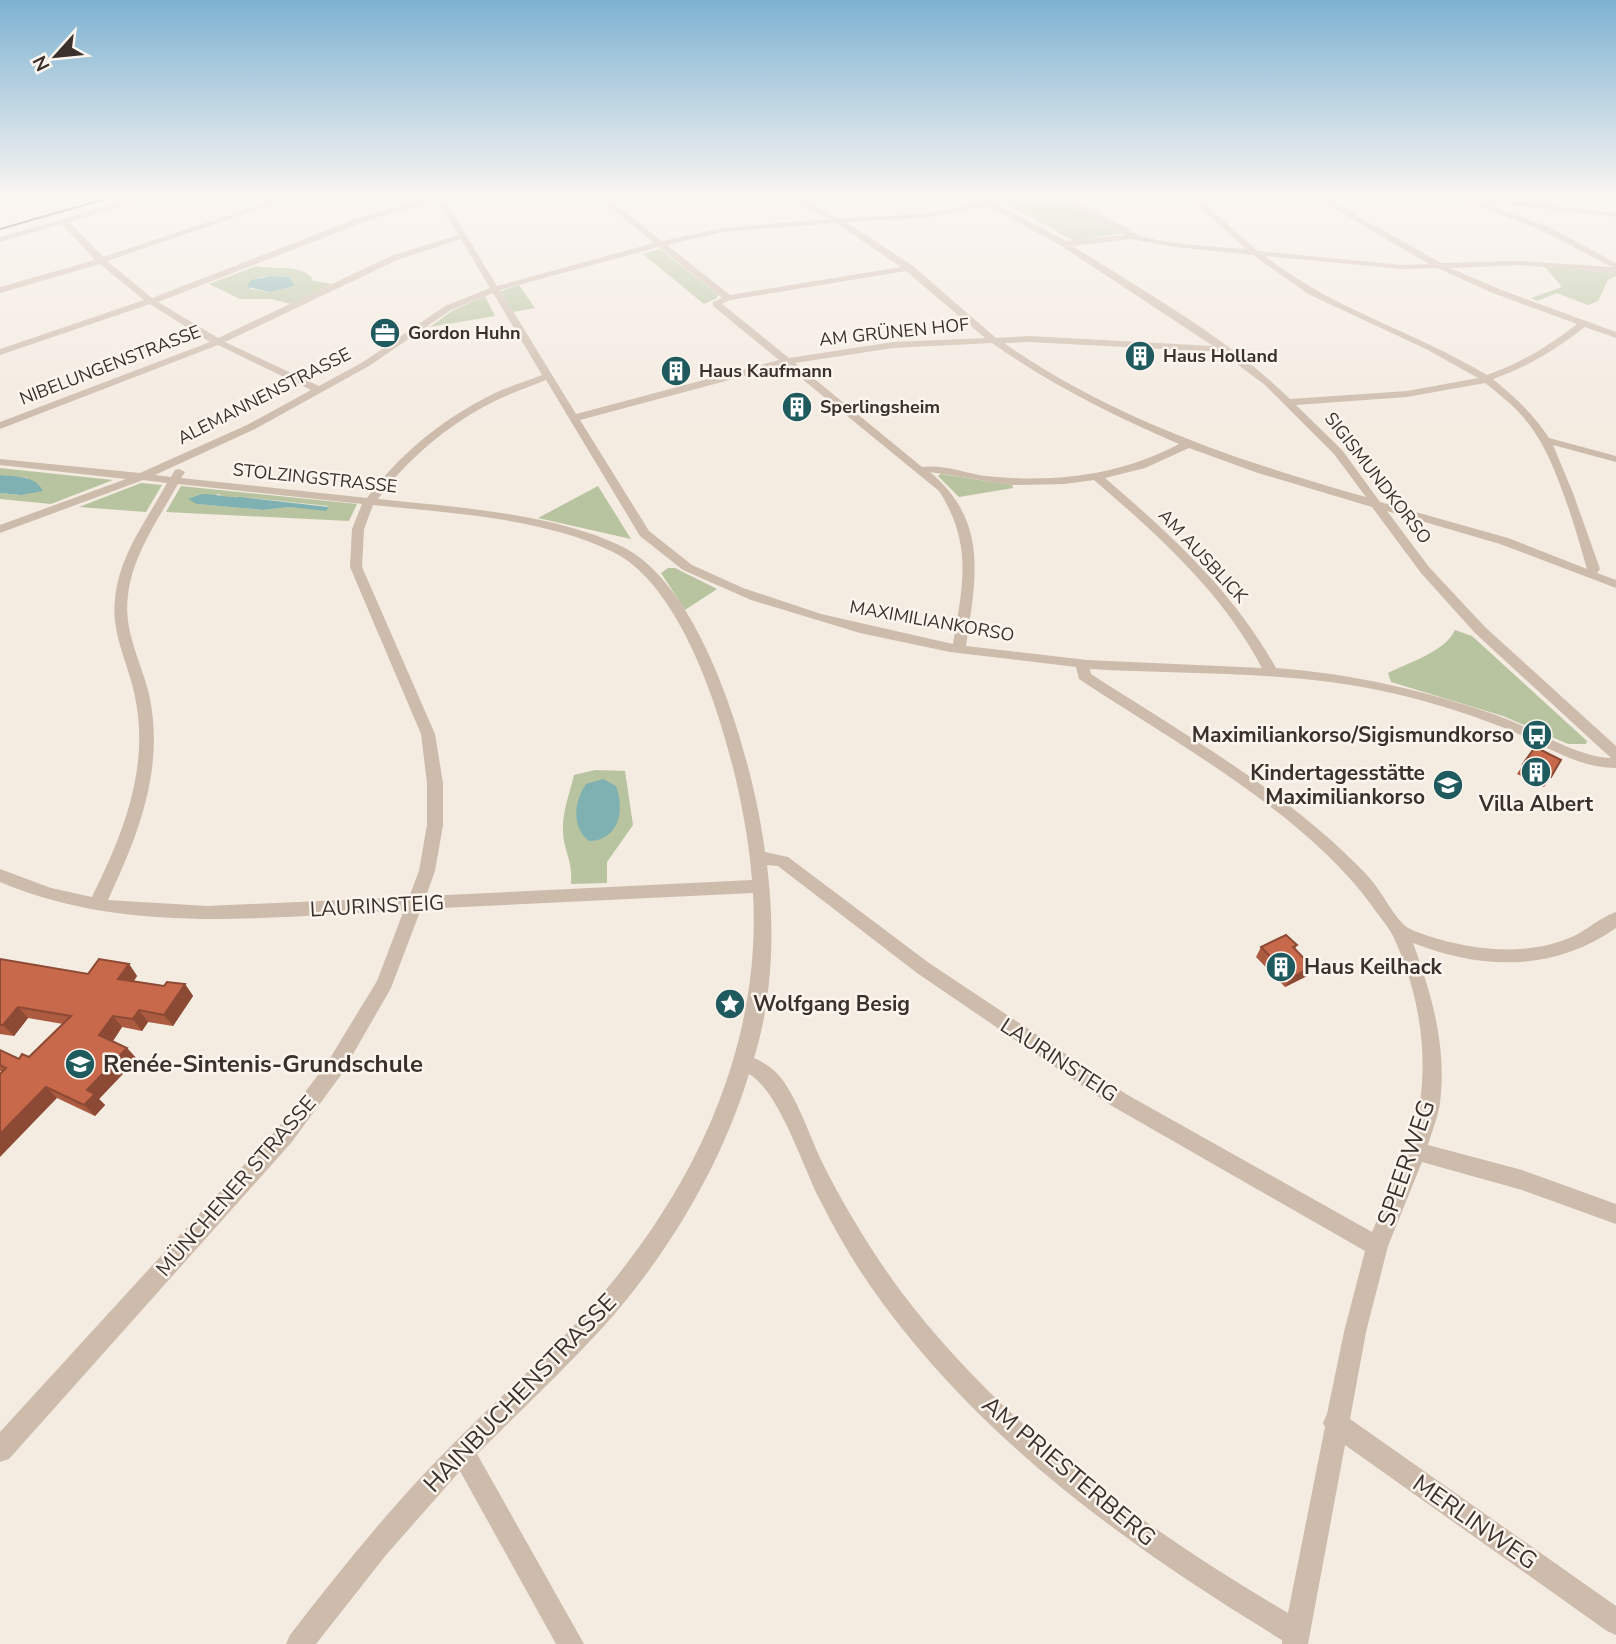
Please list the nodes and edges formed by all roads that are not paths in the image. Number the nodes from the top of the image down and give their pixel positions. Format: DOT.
graph roads {
  1 [pos="60,273"];
  2 [pos="116,273"];
  3 [pos="225,273"];
  4 [pos="363,273"];
  5 [pos="485,273"];
  6 [pos="555,273"];
  7 [pos="696,273"];
  8 [pos="881,273"];
  9 [pos="915,273"];
  10 [pos="1108,273"];
  11 [pos="1282,273"];
  12 [pos="1427,273"];
  13 [pos="1455,273"];
  14 [pos="1481,285"];
  15 [pos="495,289"];
  16 [pos="0,290"];
  17 [pos="728,298"];
  18 [pos="152,301"];
  19 [pos="1583,324"];
  20 [pos="1616,335"];
  21 [pos="992,339"];
  22 [pos="218,342"];
  23 [pos="1224,349"];
  24 [pos="0,352"];
  25 [pos="786,361"];
  26 [pos="548,376"];
  27 [pos="1486,379"];
  28 [pos="320,390"];
  29 [pos="1289,402"];
  30 [pos="574,418"];
  31 [pos="0,426"];
  32 [pos="1545,440"];
  33 [pos="1188,444"];
  34 [pos="1616,458"];
  35 [pos="180,460"];
  36 [pos="0,462"];
  37 [pos="922,470"];
  38 [pos="141,477"];
  39 [pos="1096,477"];
  40 [pos="175,480"];
  41 [pos="370,501"];
  42 [pos="1378,506"];
  43 [pos="0,529"];
  44 [pos="651,540"];
  45 [pos="622,551"];
  46 [pos="674,559"];
  47 [pos="643,567"];
  48 [pos="1590,573"];
  49 [pos="1616,584"];
  50 [pos="959,647"];
  51 [pos="1082,663"];
  52 [pos="1271,671"];
  53 [pos="1616,754"];
  54 [pos="1616,763"];
  55 [pos="756,858"];
  56 [pos="0,875"];
  57 [pos="759,886"];
  58 [pos="417,904"];
  59 [pos="97,905"];
  60 [pos="1616,919"];
  61 [pos="1400,932"];
  62 [pos="743,1063"];
  63 [pos="1416,1151"];
  64 [pos="1616,1214"];
  65 [pos="1377,1246"];
  66 [pos="1335,1423"];
  67 [pos="0,1450"];
  68 [pos="463,1452"];
  69 [pos="1616,1622"];
  70 [pos="1296,1639"];
  71 [pos="299,1644"];
  72 [pos="571,1644"];
  1 -- 16 [label="street"];
  2 -- 18 [label="street"];
  3 -- 18 [label="street"];
  4 -- 22 [label="street, NIBELUNGENSTRASSE"];
  5 -- 15 [label="street, MAXIMILIANKORSO"];
  6 -- 15 [label="street, ALEMANNENSTRASSE"];
  7 -- 17 [label="street"];
  8 -- 17 [label="street"];
  9 -- 21 [label="street"];
  10 -- 23 [label="street, SIGISMUNDKORSO"];
  11 -- 27 [label="street"];
  12 -- 14 [label="street"];
  13 -- 14 [label="street"];
  14 -- 19 [label="street"];
  15 -- 26 [label="street, MAXIMILIANKORSO"];
  15 -- 28 [label="street, ALEMANNENSTRASSE"];
  17 -- 25 [label="street"];
  18 -- 22 [label="street"];
  18 -- 24 [label="street"];
  19 -- 20 [label="street"];
  19 -- 27 [label="street"];
  21 -- 23 [label="street, AM GRÜNEN HOF"];
  21 -- 25 [label="street, AM GRÜNEN HOF"];
  21 -- 33 [label="street"];
  22 -- 28 [label="street"];
  22 -- 31 [label="street, NIBELUNGENSTRASSE"];
  23 -- 29 [label="street, SIGISMUNDKORSO"];
  25 -- 30 [label="street, AM GRÜNEN HOF"];
  25 -- 37 [label="street"];
  26 -- 30 [label="street, MAXIMILIANKORSO"];
  26 -- 41 [label="street, MÜNCHENER STRASSE"];
  27 -- 29 [label="street"];
  27 -- 32 [label="street"];
  28 -- 35 [label="street, ALEMANNENSTRASSE"];
  29 -- 42 [label="street, SIGISMUNDKORSO"];
  30 -- 44 [label="street, MAXIMILIANKORSO"];
  32 -- 34 [label="street"];
  32 -- 48 [label="street"];
  33 -- 39 [label="street"];
  33 -- 42 [label="street"];
  35 -- 38 [label="street, ALEMANNENSTRASSE"];
  35 -- 40 [label="street"];
  36 -- 38 [label="street, STOLZINGSTRASSE"];
  37 -- 39 [label="street"];
  37 -- 50 [label="street"];
  38 -- 40 [label="street, STOLZINGSTRASSE"];
  38 -- 43 [label="street, ALEMANNENSTRASSE"];
  39 -- 52 [label="street, AM AUSBLICK"];
  40 -- 41 [label="street, STOLZINGSTRASSE"];
  40 -- 59 [label="street"];
  41 -- 45 [label="street, STOLZINGSTRASSE"];
  41 -- 58 [label="street, MÜNCHENER STRASSE"];
  42 -- 48 [label="street"];
  42 -- 53 [label="street, SIGISMUNDKORSO"];
  44 -- 45 [label="street"];
  44 -- 46 [label="street, MAXIMILIANKORSO"];
  45 -- 47 [label="street, STOLZINGSTRASSE"];
  46 -- 47 [label="street"];
  46 -- 50 [label="street, MAXIMILIANKORSO"];
  47 -- 55 [label="street, HAINBUCHENSTRASSE"];
  48 -- 49 [label="street"];
  50 -- 51 [label="street, MAXIMILIANKORSO"];
  51 -- 52 [label="street, MAXIMILIANKORSO"];
  51 -- 61 [label="street, SPEERWEG"];
  52 -- 54 [label="street, MAXIMILIANKORSO"];
  55 -- 57 [label="street, HAINBUCHENSTRASSE"];
  55 -- 65 [label="street, LAURINSTEIG"];
  56 -- 59 [label="street, LAURINSTEIG"];
  57 -- 58 [label="street, LAURINSTEIG"];
  57 -- 62 [label="street, HAINBUCHENSTRASSE"];
  58 -- 59 [label="street, LAURINSTEIG"];
  58 -- 67 [label="street, MÜNCHENER STRASSE"];
  60 -- 61 [label="street"];
  61 -- 63 [label="street, SPEERWEG"];
  62 -- 68 [label="street, HAINBUCHENSTRASSE"];
  62 -- 70 [label="street, AM PRIESTERBERG"];
  63 -- 64 [label="street"];
  63 -- 65 [label="street, SPEERWEG"];
  65 -- 66 [label="street, SPEERWEG"];
  66 -- 69 [label="street, MERLINWEG"];
  66 -- 70 [label="street, SPEERWEG"];
  68 -- 71 [label="street, HAINBUCHENSTRASSE"];
  68 -- 72 [label="street"];
}
